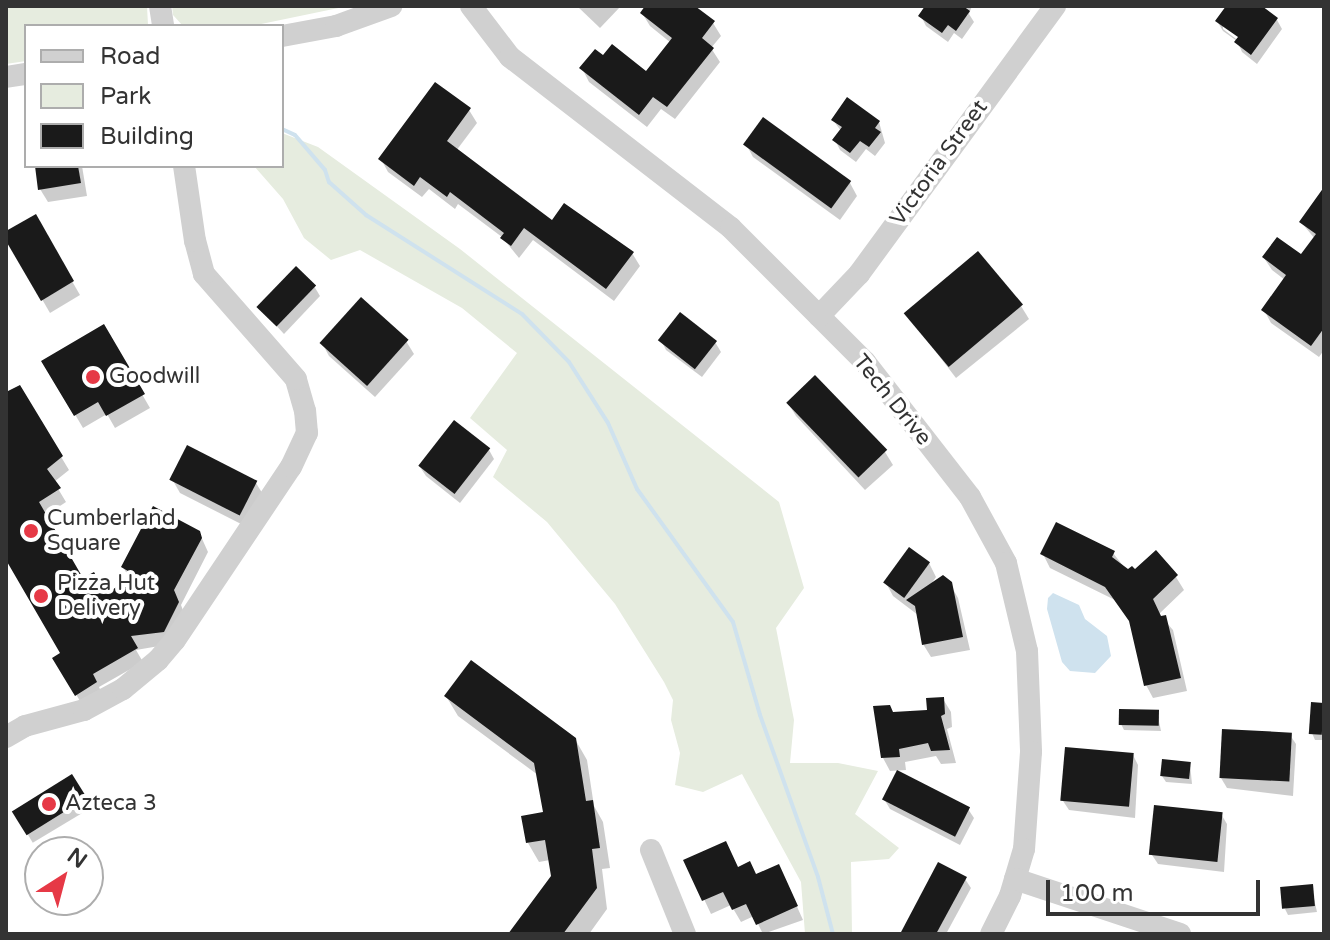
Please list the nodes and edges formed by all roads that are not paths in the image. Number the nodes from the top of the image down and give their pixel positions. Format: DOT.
graph roads {
  1 [pos="391,6"];
  2 [pos="471,6"];
  3 [pos="1055,6"];
  4 [pos="284,36"];
  5 [pos="184,168"];
  6 [pos="819,316"];
  7 [pos="6,737"];
  8 [pos="651,850"];
  9 [pos="1015,879"];
  10 [pos="685,934"];
  11 [pos="991,934"];
  12 [pos="1180,934"];
  1 -- 4 [label="street"];
  2 -- 6 [label="street, Tech Drive"];
  3 -- 6 [label="street, Victoria Street"];
  5 -- 7 [label="street"];
  6 -- 9 [label="street, Tech Drive"];
  8 -- 10 [label="street"];
  9 -- 11 [label="street, Tech Drive"];
  9 -- 12 [label="street"];
}
